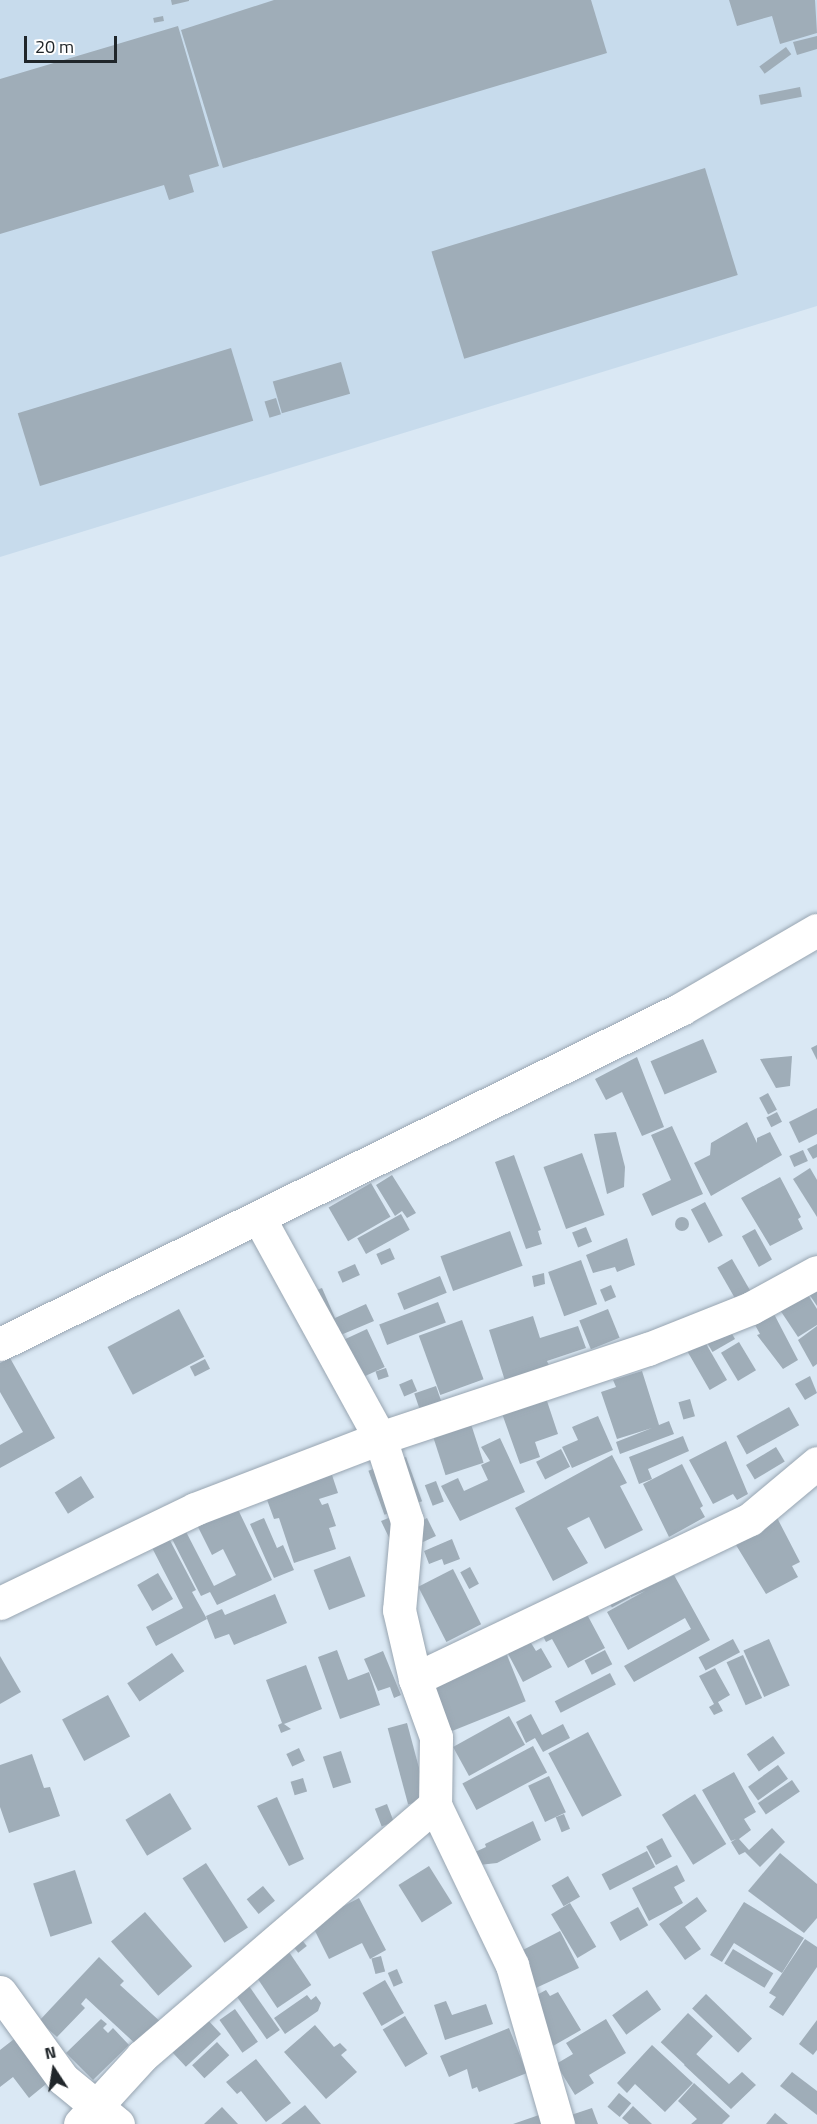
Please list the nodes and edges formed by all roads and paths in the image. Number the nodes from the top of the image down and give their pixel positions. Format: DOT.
graph roads {
  1 [pos="817,930"];
  2 [pos="259,1218"];
  3 [pos="817,1272"];
  4 [pos="0,1344"];
  5 [pos="380,1438"];
  6 [pos="817,1463"];
  7 [pos="0,1603"];
  8 [pos="415,1679"];
  9 [pos="435,1805"];
  10 [pos="0,1992"];
  11 [pos="98,2117"];
  12 [pos="558,2124"];
  1 -- 2 [label="street"];
  2 -- 4 [label="street"];
  2 -- 5 [label="street"];
  3 -- 5 [label="street"];
  5 -- 7 [label="street"];
  5 -- 8 [label="street"];
  6 -- 8 [label="street"];
  8 -- 9 [label="street"];
  9 -- 11 [label="street"];
  9 -- 12 [label="street"];
  10 -- 11 [label="street"];
}
